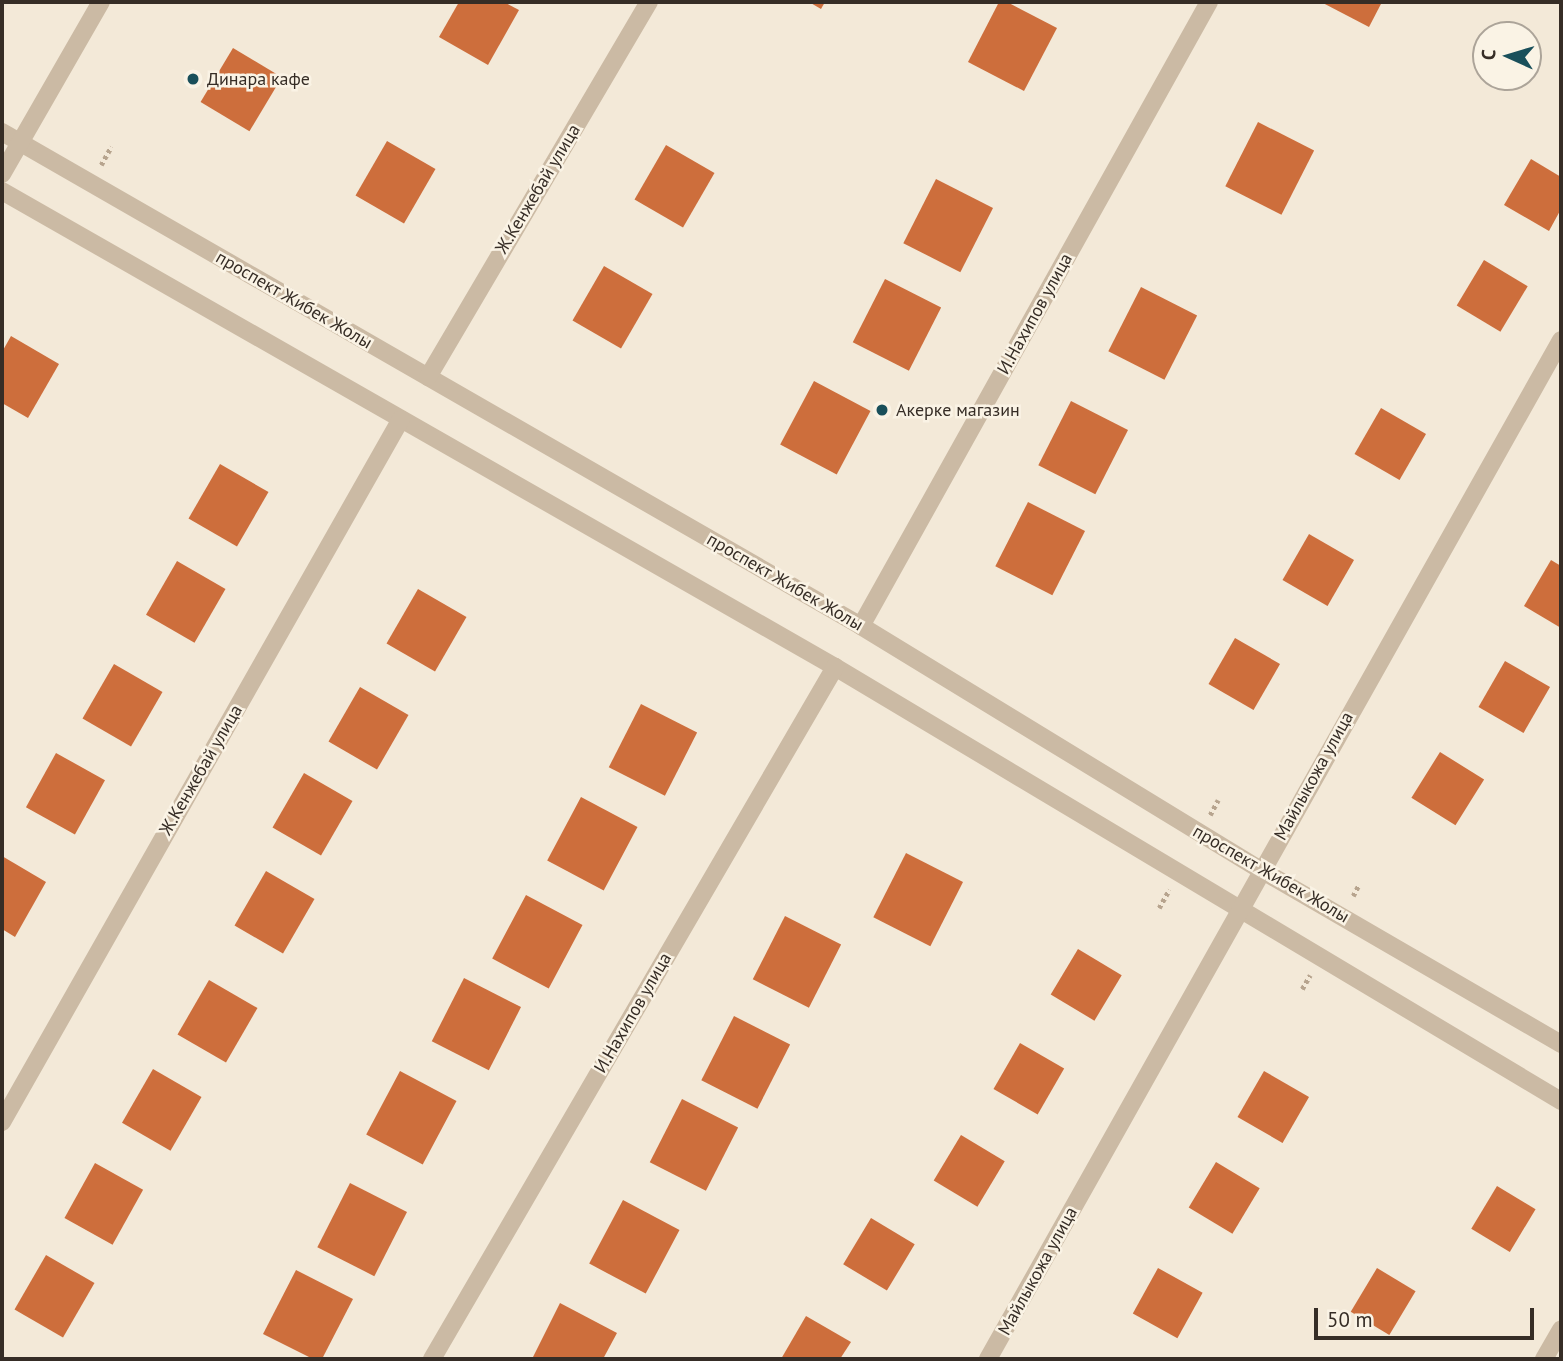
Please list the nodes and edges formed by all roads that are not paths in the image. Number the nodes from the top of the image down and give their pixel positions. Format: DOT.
graph roads {
  1 [pos="101,2"];
  2 [pos="649,2"];
  3 [pos="1209,2"];
  4 [pos="2,132"];
  5 [pos="19,142"];
  6 [pos="2,174"];
  7 [pos="2,191"];
  8 [pos="1561,340"];
  9 [pos="428,377"];
  10 [pos="401,419"];
  11 [pos="861,626"];
  12 [pos="835,667"];
  13 [pos="1261,870"];
  14 [pos="1241,909"];
  15 [pos="1561,1044"];
  16 [pos="1561,1101"];
  17 [pos="2,1122"];
  18 [pos="1561,1329"];
  19 [pos="432,1359"];
  20 [pos="988,1359"];
  21 [pos="1544,1359"];
  1 -- 5 [label="street"];
  2 -- 9 [label="street, Ж.Кенжебай улица"];
  3 -- 11 [label="street, И.Нахипов улица"];
  4 -- 5 [label="street, проспект Жибек Жолы"];
  5 -- 6 [label="street"];
  5 -- 9 [label="street, проспект Жибек Жолы"];
  7 -- 10 [label="street"];
  8 -- 13 [label="street, Майлыкожа улица"];
  9 -- 11 [label="street, проспект Жибек Жолы"];
  10 -- 12 [label="street"];
  10 -- 17 [label="street, Ж.Кенжебай улица"];
  11 -- 13 [label="street, проспект Жибек Жолы"];
  12 -- 14 [label="street"];
  12 -- 19 [label="street, И.Нахипов улица"];
  13 -- 14 [label="street, Майлыкожа улица"];
  13 -- 15 [label="street, проспект Жибек Жолы"];
  14 -- 16 [label="street"];
  14 -- 20 [label="street, Майлыкожа улица"];
  18 -- 21 [label="street"];
}
